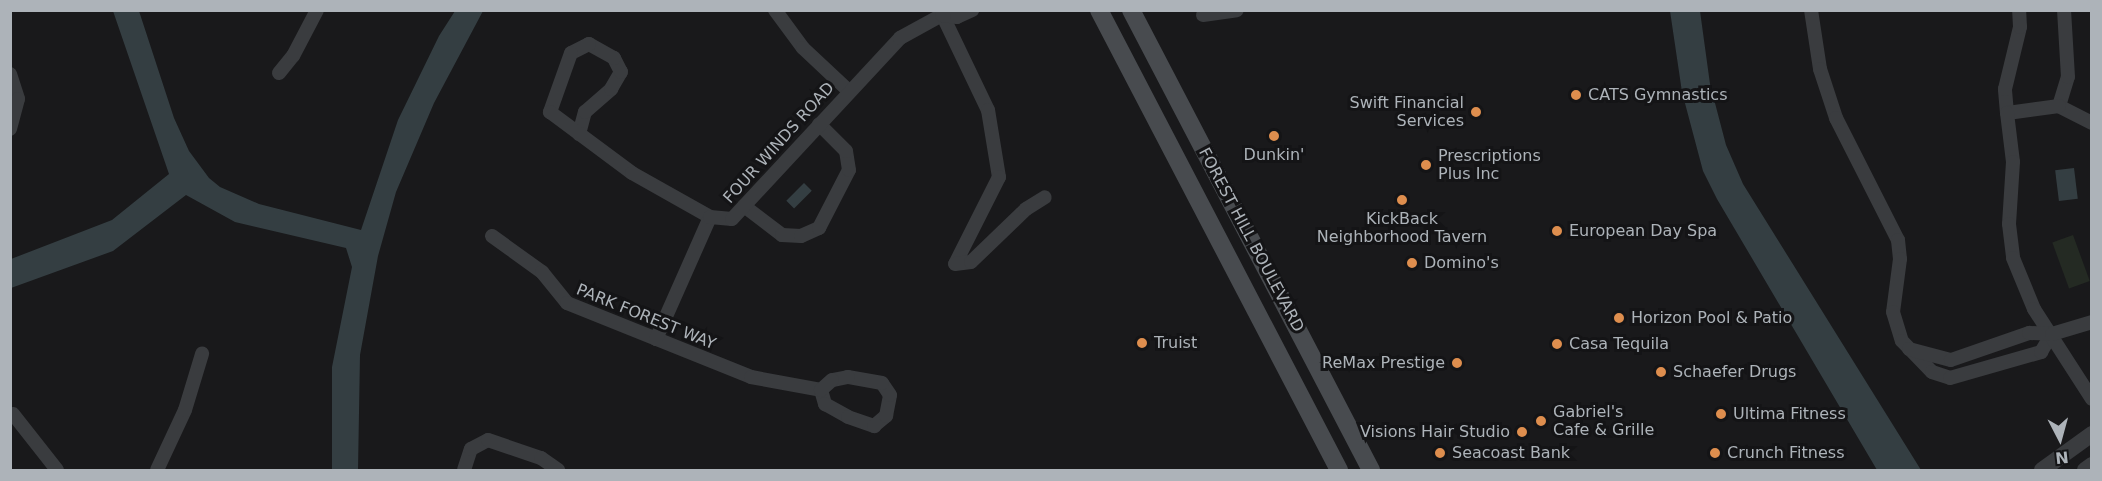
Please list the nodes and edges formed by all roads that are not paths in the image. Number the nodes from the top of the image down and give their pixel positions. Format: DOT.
graph roads {
  1 [pos="317,10"];
  2 [pos="775,10"];
  3 [pos="972,10"];
  4 [pos="1099,10"];
  5 [pos="1131,10"];
  6 [pos="1238,10"];
  7 [pos="1811,10"];
  8 [pos="2019,10"];
  9 [pos="2064,10"];
  10 [pos="942,12"];
  11 [pos="1203,15"];
  12 [pos="279,73"];
  13 [pos="10,74"];
  14 [pos="849,91"];
  15 [pos="2059,106"];
  16 [pos="2007,113"];
  17 [pos="2091,123"];
  18 [pos="13,124"];
  19 [pos="819,124"];
  20 [pos="579,134"];
  21 [pos="1045,197"];
  22 [pos="744,206"];
  23 [pos="710,217"];
  24 [pos="492,236"];
  25 [pos="2091,322"];
  26 [pos="2052,334"];
  27 [pos="656,339"];
  28 [pos="1908,349"];
  29 [pos="201,354"];
  30 [pos="815,389"];
  31 [pos="2091,399"];
  32 [pos="13,414"];
  33 [pos="2091,434"];
  34 [pos="2091,465"];
  35 [pos="57,471"];
  36 [pos="157,471"];
  37 [pos="464,471"];
  38 [pos="558,471"];
  39 [pos="1339,471"];
  40 [pos="1371,471"];
  41 [pos="2042,471"];
  42 [pos="2085,471"];
  1 -- 12 [label="street"];
  2 -- 14 [label="street"];
  3 -- 10 [label="street, FOUR WINDS ROAD"];
  4 -- 39 [label="main road, FOREST HILL BOULEVARD"];
  5 -- 40 [label="main road, FOREST HILL BOULEVARD"];
  6 -- 11 [label="street"];
  7 -- 28 [label="street"];
  8 -- 16 [label="street"];
  9 -- 15 [label="street"];
  10 -- 14 [label="street, FOUR WINDS ROAD"];
  10 -- 21 [label="street"];
  13 -- 18 [label="street"];
  14 -- 19 [label="street, FOUR WINDS ROAD"];
  15 -- 16 [label="street"];
  15 -- 17 [label="street"];
  16 -- 26 [label="street"];
  19 -- 22 [label="street, FOUR WINDS ROAD"];
  19 -- 22 [label="street"];
  20 -- 20 [label="street"];
  20 -- 23 [label="street"];
  22 -- 23 [label="street, FOUR WINDS ROAD"];
  23 -- 27 [label="street, FOUR WINDS ROAD"];
  24 -- 27 [label="street, PARK FOREST WAY"];
  25 -- 26 [label="street"];
  26 -- 28 [label="street"];
  26 -- 28 [label="street"];
  26 -- 31 [label="street"];
  27 -- 30 [label="street, PARK FOREST WAY"];
  29 -- 36 [label="street"];
  30 -- 30 [label="street"];
  32 -- 35 [label="street"];
  33 -- 41 [label="street"];
  34 -- 42 [label="street"];
  37 -- 38 [label="street"];
}
